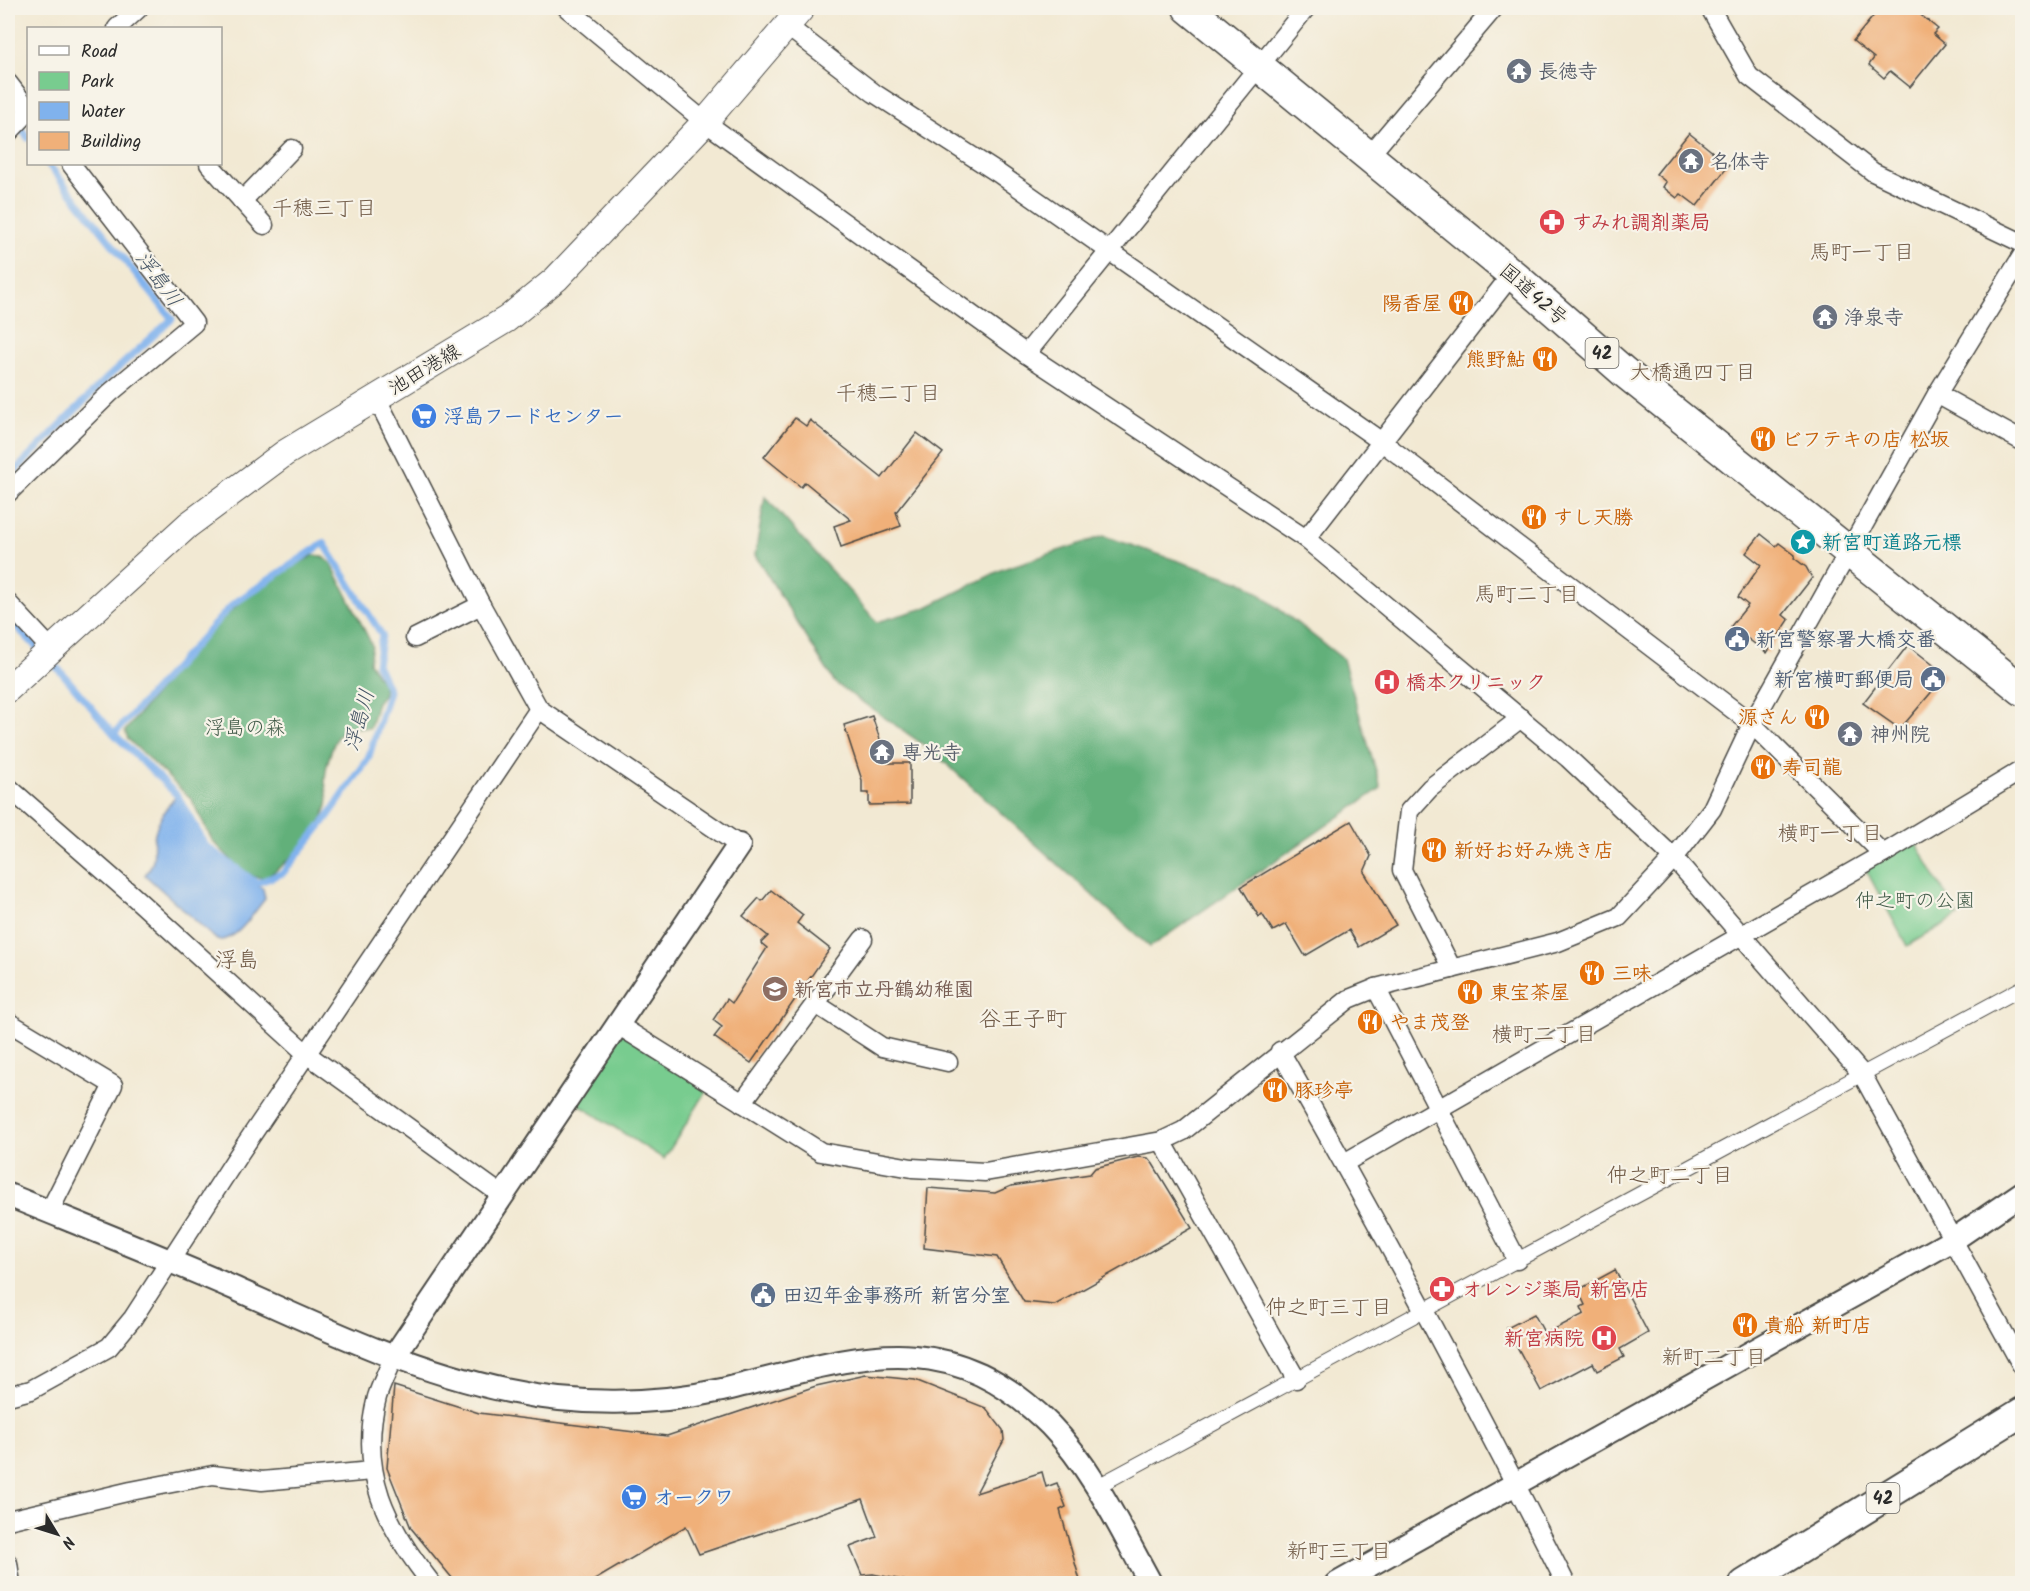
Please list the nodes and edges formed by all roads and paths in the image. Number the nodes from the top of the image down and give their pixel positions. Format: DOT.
graph roads {
  1 [pos="139,8"];
  2 [pos="567,8"];
  3 [pos="1188,8"];
  4 [pos="1306,8"];
  5 [pos="1493,8"];
  6 [pos="1710,8"];
  7 [pos="791,15"];
  8 [pos="118,27"];
  9 [pos="1258,67"];
  10 [pos="8,83"];
  11 [pos="27,109"];
  12 [pos="27,111"];
  13 [pos="705,122"];
  14 [pos="8,133"];
  15 [pos="292,149"];
  16 [pos="1368,157"];
  17 [pos="72,165"];
  18 [pos="210,165"];
  19 [pos="242,201"];
  20 [pos="264,225"];
  21 [pos="2022,243"];
  22 [pos="1108,253"];
  23 [pos="2022,256"];
  24 [pos="1512,274"];
  25 [pos="1026,354"];
  26 [pos="1938,394"];
  27 [pos="376,397"];
  28 [pos="2022,441"];
  29 [pos="1382,442"];
  30 [pos="8,493"];
  31 [pos="1306,539"];
  32 [pos="1849,552"];
  33 [pos="8,603"];
  34 [pos="481,605"];
  35 [pos="415,638"];
  36 [pos="51,649"];
  37 [pos="8,689"];
  38 [pos="2022,690"];
  39 [pos="539,710"];
  40 [pos="1521,718"];
  41 [pos="1752,724"];
  42 [pos="2022,770"];
  43 [pos="8,787"];
  44 [pos="739,845"];
  45 [pos="1883,854"];
  46 [pos="1674,858"];
  47 [pos="1741,935"];
  48 [pos="863,939"];
  49 [pos="1452,969"];
  50 [pos="1376,988"];
  51 [pos="2022,988"];
  52 [pos="816,1004"];
  53 [pos="8,1022"];
  54 [pos="618,1025"];
  55 [pos="1280,1051"];
  56 [pos="308,1055"];
  57 [pos="948,1062"];
  58 [pos="1862,1074"];
  59 [pos="742,1103"];
  60 [pos="1439,1109"];
  61 [pos="1162,1141"];
  62 [pos="1344,1163"];
  63 [pos="2022,1193"];
  64 [pos="8,1195"];
  65 [pos="503,1196"];
  66 [pos="50,1212"];
  67 [pos="1953,1240"];
  68 [pos="169,1260"];
  69 [pos="1517,1260"];
  70 [pos="1423,1311"];
  71 [pos="393,1358"];
  72 [pos="2022,1366"];
  73 [pos="1296,1379"];
  74 [pos="8,1396"];
  75 [pos="2022,1412"];
  76 [pos="372,1471"];
  77 [pos="1516,1484"];
  78 [pos="1096,1487"];
  79 [pos="8,1520"];
  80 [pos="8,1563"];
  81 [pos="11,1584"];
  82 [pos="432,1584"];
  83 [pos="1151,1584"];
  84 [pos="1336,1584"];
  85 [pos="1566,1584"];
  86 [pos="1744,1584"];
  1 -- 8 [label="street"];
  2 -- 13 [label="street"];
  3 -- 9 [label="highway, 国道42号 / 42"];
  4 -- 9 [label="street"];
  5 -- 16 [label="street"];
  6 -- 21 [label="street"];
  7 -- 13 [label="main road, 池田港線"];
  7 -- 22 [label="street"];
  9 -- 16 [label="highway, 国道42号 / 42"];
  9 -- 22 [label="street"];
  10 -- 11 [label="street"];
  12 -- 14 [label="street"];
  13 -- 25 [label="street"];
  13 -- 27 [label="main road, 池田港線"];
  15 -- 19 [label="street"];
  16 -- 24 [label="highway, 国道42号 / 42"];
  17 -- 30 [label="street"];
  18 -- 19 [label="street"];
  19 -- 20 [label="street"];
  22 -- 25 [label="street"];
  22 -- 29 [label="street"];
  23 -- 26 [label="street"];
  24 -- 29 [label="street"];
  24 -- 32 [label="highway, 国道42号 / 42"];
  25 -- 31 [label="street"];
  26 -- 28 [label="street"];
  26 -- 32 [label="street"];
  27 -- 34 [label="street"];
  27 -- 36 [label="main road, 池田港線"];
  29 -- 31 [label="street"];
  29 -- 41 [label="street"];
  31 -- 40 [label="street"];
  32 -- 38 [label="highway, 国道42号 / 42"];
  32 -- 41 [label="street"];
  33 -- 36 [label="street"];
  34 -- 35 [label="street"];
  34 -- 39 [label="street"];
  36 -- 37 [label="main road, 池田港線"];
  39 -- 44 [label="street"];
  39 -- 56 [label="street"];
  40 -- 46 [label="street"];
  40 -- 49 [label="street"];
  41 -- 45 [label="street"];
  41 -- 46 [label="street"];
  42 -- 45 [label="street"];
  43 -- 56 [label="street"];
  44 -- 54 [label="street"];
  45 -- 47 [label="street"];
  46 -- 47 [label="street"];
  46 -- 49 [label="street"];
  47 -- 58 [label="street"];
  47 -- 60 [label="street"];
  48 -- 52 [label="street"];
  49 -- 50 [label="street"];
  50 -- 55 [label="street"];
  50 -- 60 [label="street"];
  51 -- 58 [label="street"];
  52 -- 57 [label="street"];
  52 -- 59 [label="street"];
  53 -- 66 [label="street"];
  54 -- 59 [label="street"];
  54 -- 65 [label="street"];
  55 -- 61 [label="street"];
  55 -- 62 [label="street"];
  56 -- 65 [label="street"];
  56 -- 68 [label="street"];
  58 -- 67 [label="street"];
  58 -- 69 [label="street"];
  59 -- 61 [label="street"];
  60 -- 62 [label="street"];
  60 -- 69 [label="street"];
  61 -- 73 [label="street"];
  62 -- 70 [label="street"];
  63 -- 67 [label="street"];
  64 -- 66 [label="street"];
  65 -- 71 [label="street"];
  66 -- 68 [label="street"];
  67 -- 72 [label="street"];
  67 -- 77 [label="street"];
  68 -- 71 [label="street"];
  68 -- 74 [label="street"];
  69 -- 70 [label="street"];
  70 -- 73 [label="street"];
  70 -- 77 [label="street"];
  71 -- 76 [label="street"];
  71 -- 78 [label="street"];
  73 -- 78 [label="street"];
  75 -- 86 [label="main road, 42"];
  76 -- 79 [label="street"];
  76 -- 82 [label="street"];
  77 -- 84 [label="street"];
  77 -- 85 [label="street"];
  78 -- 83 [label="street"];
  80 -- 81 [label="street"];
}
